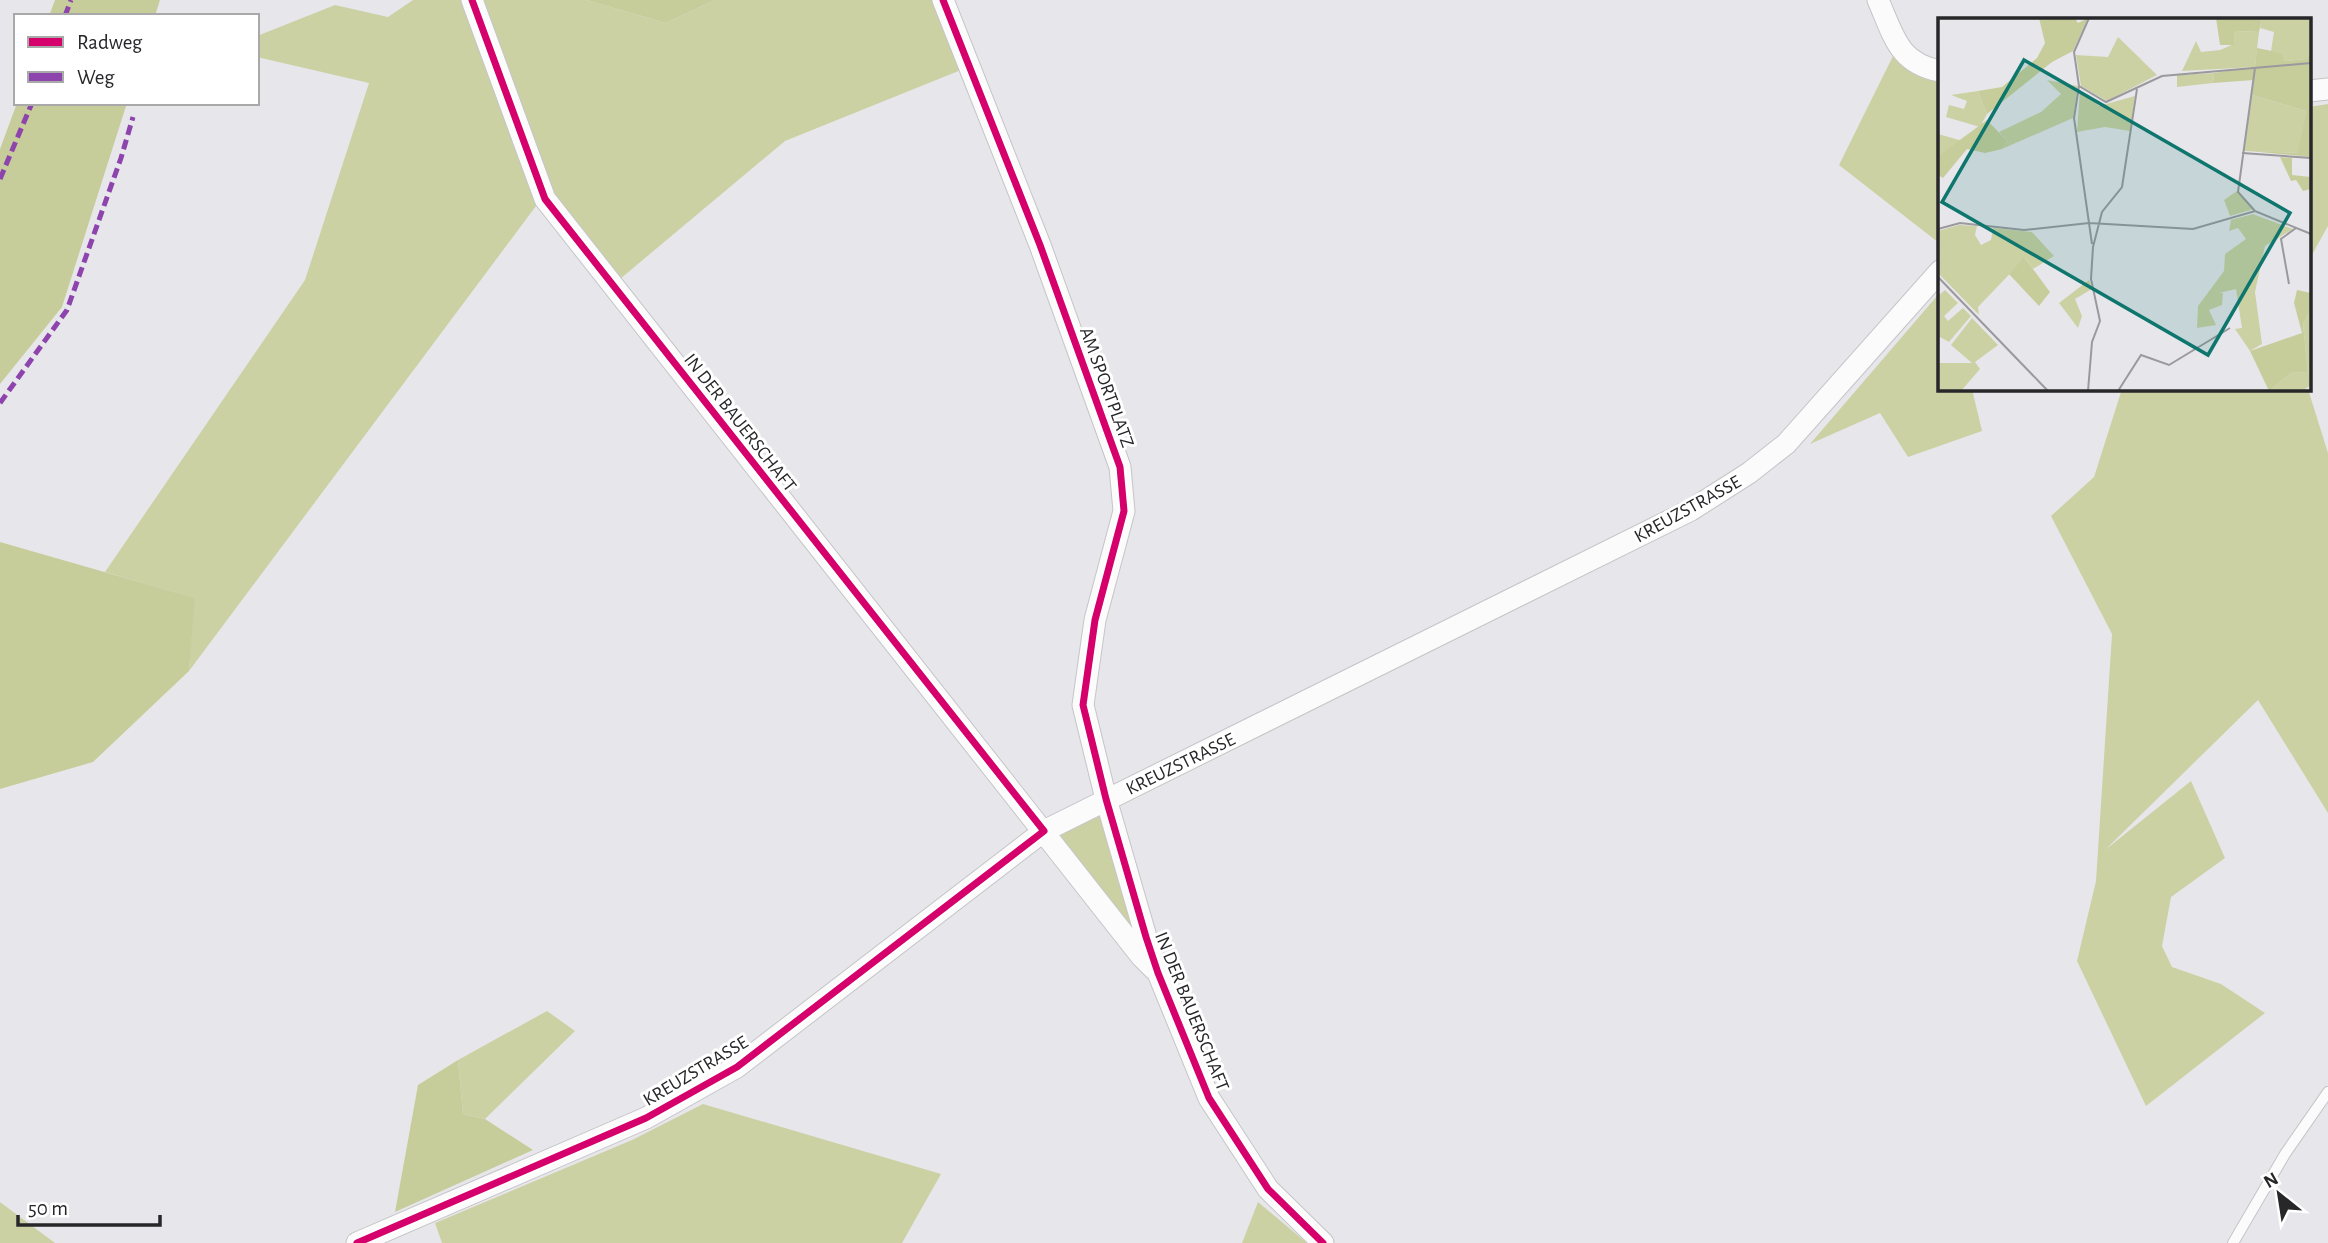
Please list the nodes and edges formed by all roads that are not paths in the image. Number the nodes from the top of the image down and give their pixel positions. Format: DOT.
graph roads {
  1 [pos="472,0"];
  2 [pos="943,0"];
  3 [pos="1878,0"];
  4 [pos="1938,71"];
  5 [pos="2328,89"];
  6 [pos="2310,91"];
  7 [pos="1938,273"];
  8 [pos="1106,799"];
  9 [pos="1044,831"];
  10 [pos="1158,973"];
  11 [pos="2328,1092"];
  12 [pos="357,1243"];
  13 [pos="1323,1243"];
  14 [pos="2233,1243"];
  1 -- 9 [label="street, IN DER BAUERSCHAFT"];
  2 -- 8 [label="street, AM SPORTPLATZ"];
  3 -- 4 [label="street"];
  5 -- 6 [label="street"];
  7 -- 8 [label="street, KREUZSTRASSE"];
  8 -- 9 [label="street, KREUZSTRASSE"];
  8 -- 10 [label="street, IN DER BAUERSCHAFT"];
  9 -- 10 [label="street, IN DER BAUERSCHAFT"];
  9 -- 12 [label="street, KREUZSTRASSE"];
  10 -- 13 [label="street, IN DER BAUERSCHAFT"];
  11 -- 14 [label="lane"];
}
